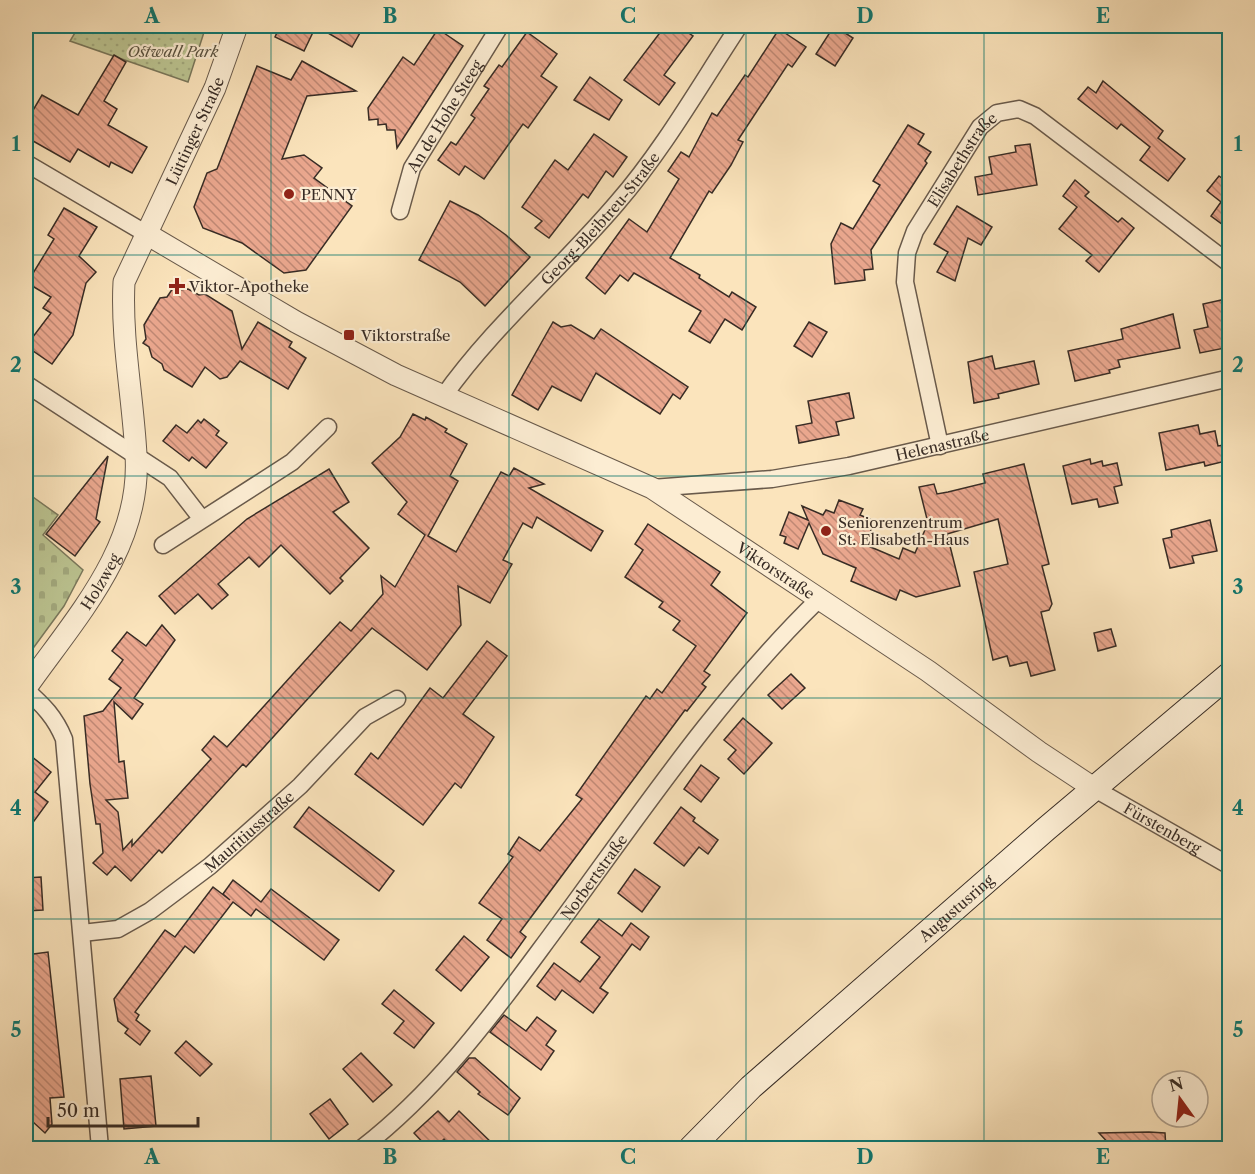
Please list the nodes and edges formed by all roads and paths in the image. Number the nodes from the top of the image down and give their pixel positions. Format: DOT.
graph roads {
  1 [pos="237,26"];
  2 [pos="501,26"];
  3 [pos="739,26"];
  4 [pos="26,163"];
  5 [pos="400,211"];
  6 [pos="145,233"];
  7 [pos="1230,264"];
  8 [pos="1230,378"];
  9 [pos="26,384"];
  10 [pos="443,398"];
  11 [pos="328,427"];
  12 [pos="940,446"];
  13 [pos="137,457"];
  14 [pos="652,488"];
  15 [pos="201,518"];
  16 [pos="164,545"];
  17 [pos="819,599"];
  18 [pos="1230,674"];
  19 [pos="26,689"];
  20 [pos="397,699"];
  21 [pos="1095,789"];
  22 [pos="1230,866"];
  23 [pos="82,933"];
  24 [pos="100,1149"];
  25 [pos="362,1149"];
  26 [pos="691,1149"];
  1 -- 6 [label="street, Lüttinger Straße"];
  2 -- 5 [label="street, An de Hohe Steeg"];
  3 -- 10 [label="street, Georg-Bleibtreu-Straße"];
  4 -- 6 [label="street, Viktorstraße"];
  6 -- 10 [label="street, Viktorstraße"];
  6 -- 13 [label="street, Holzweg"];
  7 -- 12 [label="street, Elisabethstraße"];
  8 -- 12 [label="street, Helenastraße"];
  9 -- 13 [label="street"];
  10 -- 14 [label="street, Viktorstraße"];
  11 -- 15 [label="street"];
  12 -- 14 [label="street, Helenastraße"];
  13 -- 15 [label="street"];
  13 -- 19 [label="street, Holzweg"];
  14 -- 17 [label="street, Viktorstraße"];
  15 -- 16 [label="street"];
  17 -- 21 [label="street, Viktorstraße"];
  17 -- 25 [label="street, Norbertstraße"];
  18 -- 21 [label="main road, Augustusring"];
  19 -- 23 [label="street"];
  20 -- 23 [label="street, Mauritiusstraße"];
  21 -- 22 [label="street, Fürstenberg"];
  21 -- 26 [label="main road, Augustusring"];
  23 -- 24 [label="street"];
}
